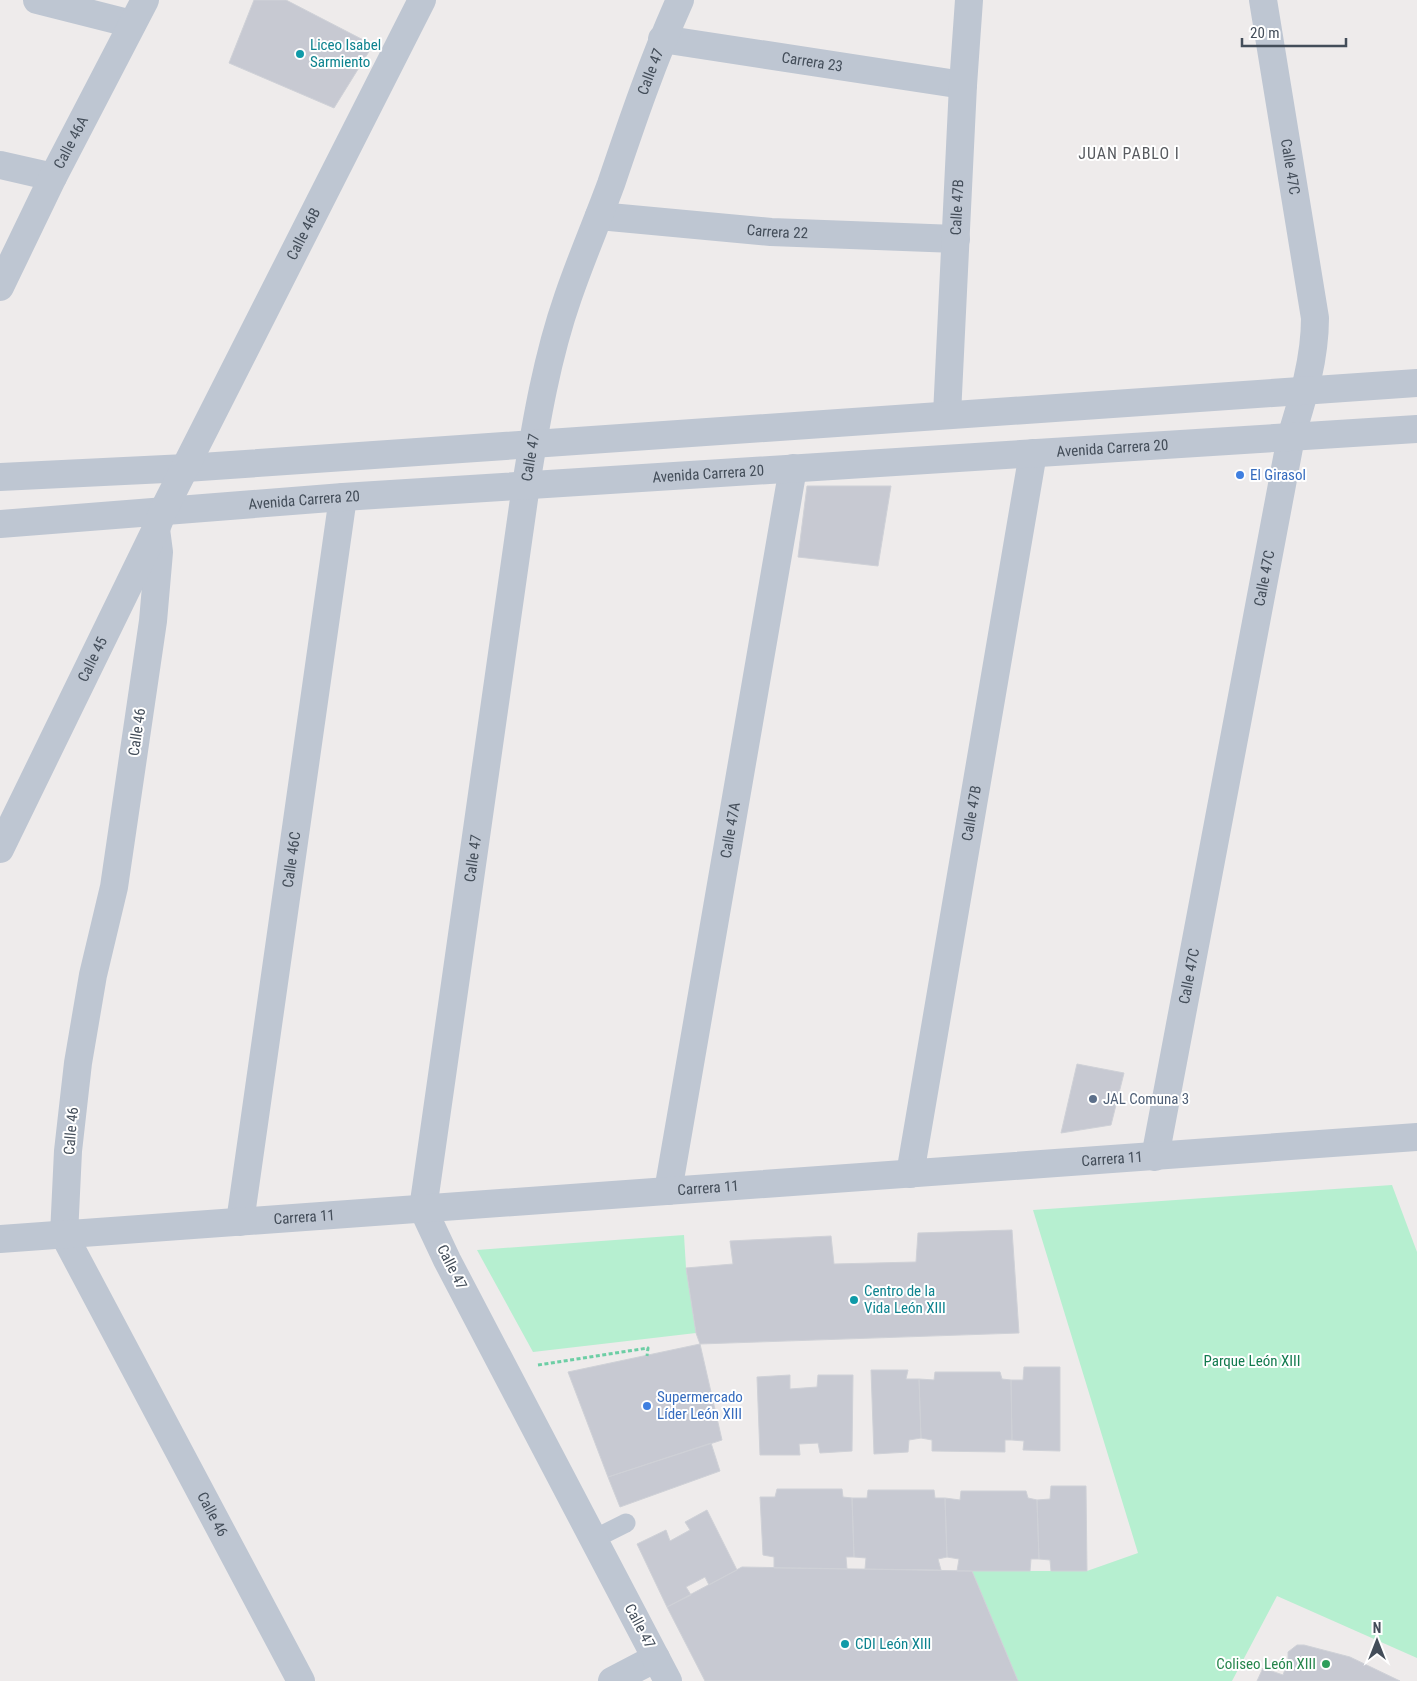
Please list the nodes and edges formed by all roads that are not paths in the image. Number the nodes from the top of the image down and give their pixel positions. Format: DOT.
graph roads {
  1 [pos="37,0"];
  2 [pos="145,0"];
  3 [pos="422,0"];
  4 [pos="680,0"];
  5 [pos="969,0"];
  6 [pos="1263,0"];
  7 [pos="132,24"];
  8 [pos="662,39"];
  9 [pos="963,85"];
  10 [pos="0,165"];
  11 [pos="53,177"];
  12 [pos="599,216"];
  13 [pos="956,239"];
  14 [pos="0,287"];
  15 [pos="1417,383"];
  16 [pos="1305,390"];
  17 [pos="948,415"];
  18 [pos="1417,428"];
  19 [pos="1291,437"];
  20 [pos="532,444"];
  21 [pos="1033,452"];
  22 [pos="186,468"];
  23 [pos="793,468"];
  24 [pos="0,476"];
  25 [pos="526,485"];
  26 [pos="343,497"];
  27 [pos="160,520"];
  28 [pos="0,524"];
  29 [pos="0,850"];
  30 [pos="1417,1137"];
  31 [pos="1155,1156"];
  32 [pos="910,1174"];
  33 [pos="668,1191"];
  34 [pos="423,1209"];
  35 [pos="240,1222"];
  36 [pos="64,1235"];
  37 [pos="0,1239"];
  38 [pos="626,1523"];
  39 [pos="594,1539"];
  40 [pos="662,1669"];
  41 [pos="301,1681"];
  42 [pos="612,1681"];
  1 -- 7 [label="street"];
  2 -- 7 [label="street, Calle 46A"];
  3 -- 22 [label="street, Calle 46B"];
  4 -- 8 [label="street, Calle 47"];
  5 -- 9 [label="street, Calle 47B"];
  6 -- 16 [label="street, Calle 47C"];
  7 -- 11 [label="street, Calle 46A"];
  8 -- 9 [label="street, Carrera 23"];
  8 -- 12 [label="street, Calle 47"];
  9 -- 13 [label="street, Calle 47B"];
  10 -- 11 [label="street"];
  11 -- 14 [label="street, Calle 46A"];
  12 -- 13 [label="street, Carrera 22"];
  12 -- 20 [label="street, Calle 47"];
  13 -- 17 [label="street, Calle 47B"];
  15 -- 16 [label="street"];
  16 -- 17 [label="street"];
  16 -- 19 [label="street, Calle 47C"];
  17 -- 20 [label="street"];
  18 -- 19 [label="street, Avenida Carrera 20"];
  19 -- 21 [label="street, Avenida Carrera 20"];
  19 -- 31 [label="street, Calle 47C"];
  20 -- 22 [label="street"];
  20 -- 25 [label="street, Calle 47"];
  21 -- 23 [label="street, Avenida Carrera 20"];
  21 -- 32 [label="street, Calle 47B"];
  22 -- 24 [label="street"];
  22 -- 27 [label="street, Calle 45"];
  23 -- 25 [label="street, Avenida Carrera 20"];
  23 -- 33 [label="street, Calle 47A"];
  25 -- 26 [label="street, Avenida Carrera 20"];
  25 -- 34 [label="street, Calle 47"];
  26 -- 27 [label="street, Avenida Carrera 20"];
  26 -- 35 [label="street, Calle 46C"];
  27 -- 28 [label="street, Avenida Carrera 20"];
  27 -- 29 [label="street, Calle 45"];
  27 -- 36 [label="street, Calle 46"];
  30 -- 31 [label="street, Carrera 11"];
  31 -- 32 [label="street, Carrera 11"];
  32 -- 33 [label="street, Carrera 11"];
  33 -- 34 [label="street, Carrera 11"];
  34 -- 35 [label="street, Carrera 11"];
  34 -- 39 [label="street, Calle 47"];
  35 -- 36 [label="street, Carrera 11"];
  36 -- 37 [label="street, Carrera 11"];
  36 -- 41 [label="street, Calle 46"];
  38 -- 39 [label="lane"];
  39 -- 40 [label="street, Calle 47"];
  40 -- 42 [label="street"];
}
